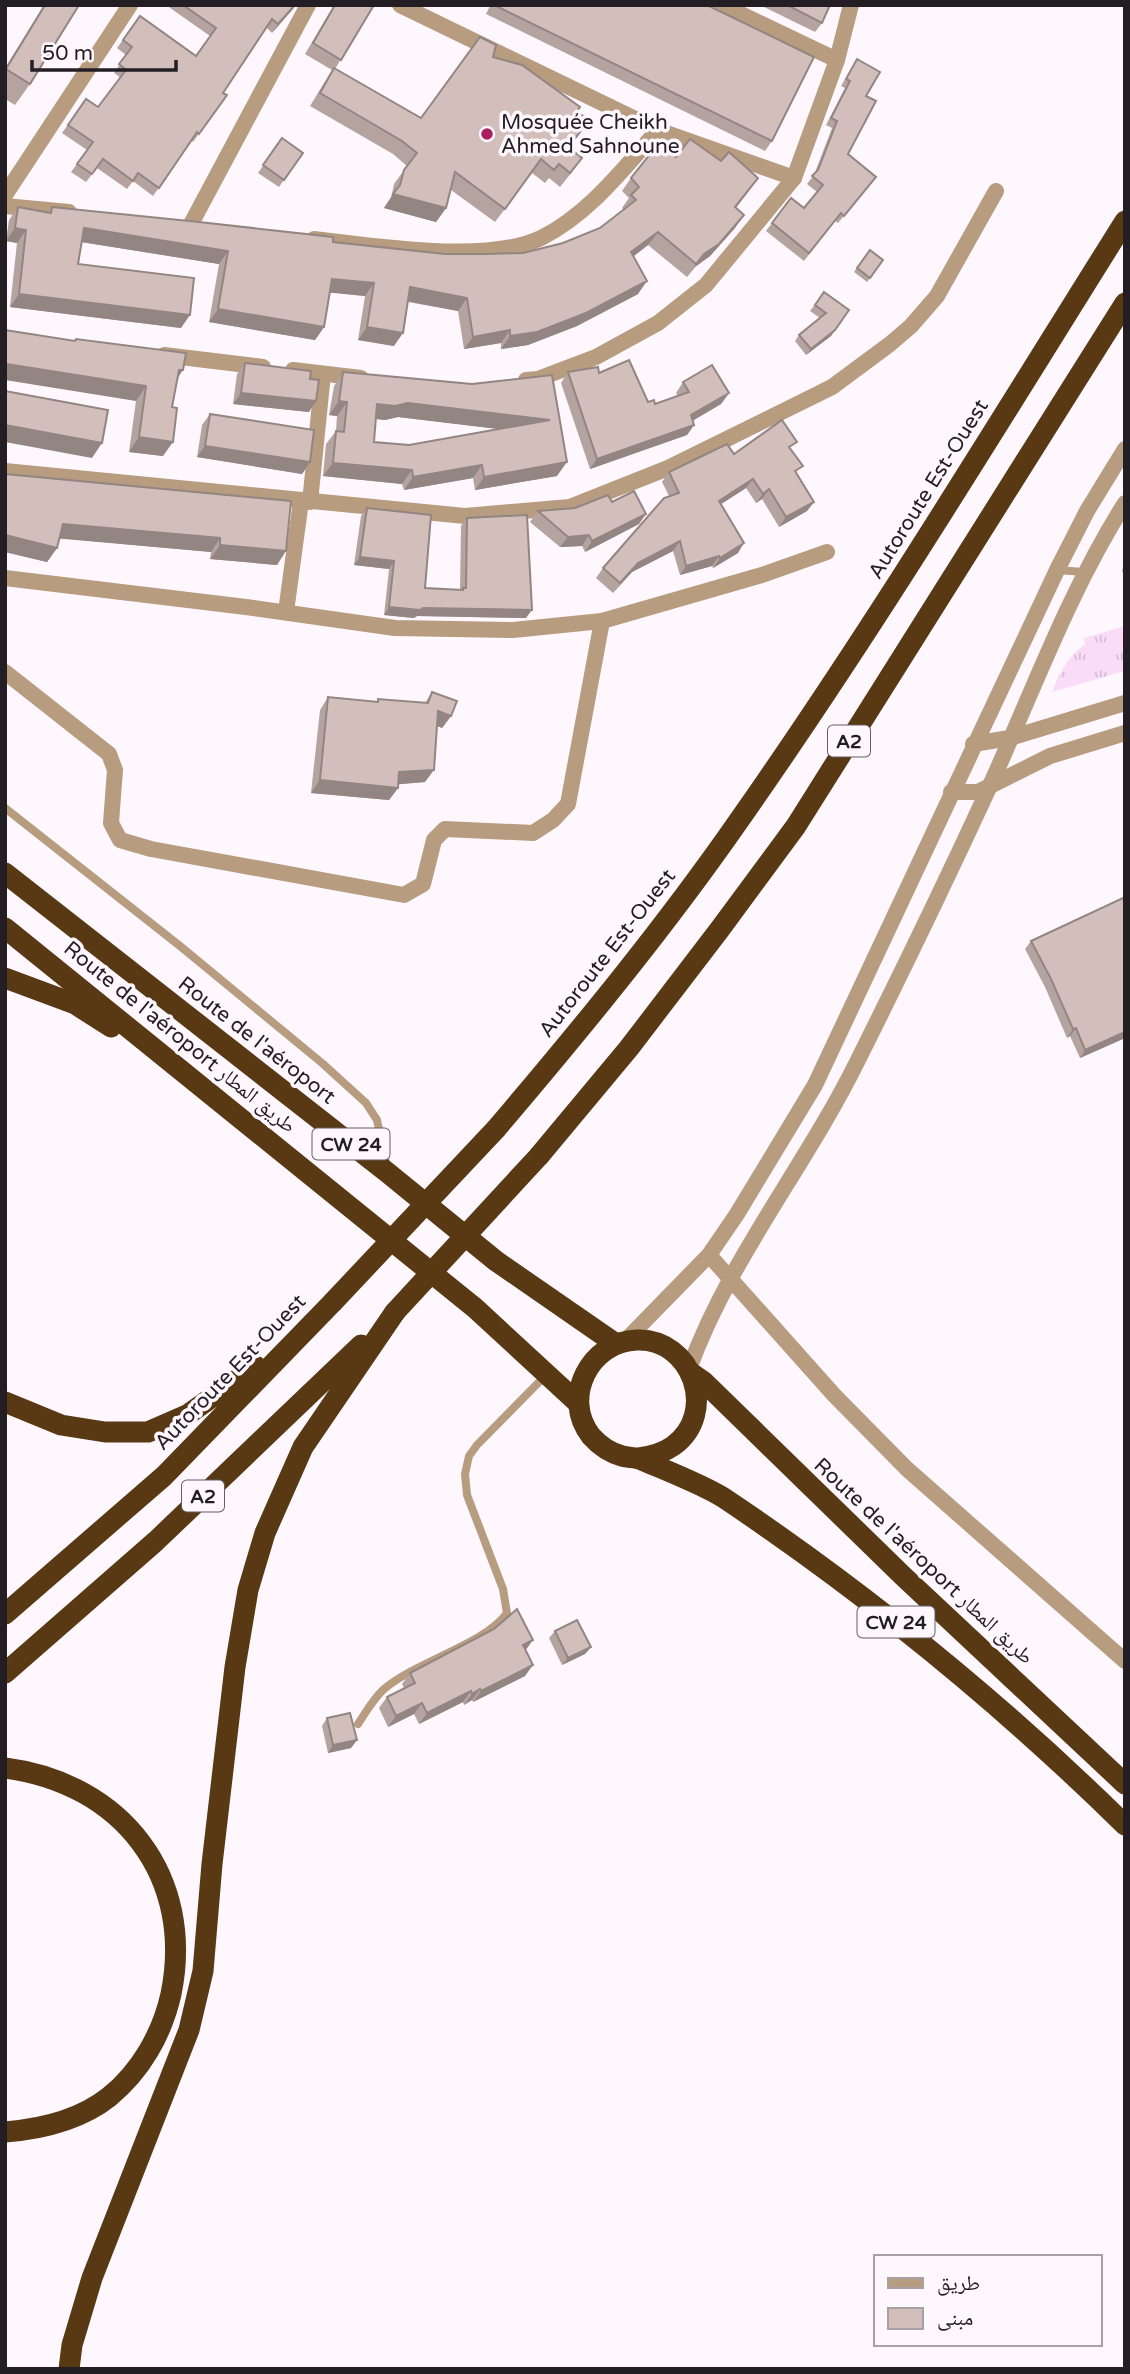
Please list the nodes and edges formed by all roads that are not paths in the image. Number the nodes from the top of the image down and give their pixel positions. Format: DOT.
graph roads {
  1 [pos="130,5"];
  2 [pos="308,5"];
  3 [pos="400,5"];
  4 [pos="722,5"];
  5 [pos="851,5"];
  6 [pos="837,60"];
  7 [pos="657,130"];
  8 [pos="794,178"];
  9 [pos="996,191"];
  10 [pos="5,195"];
  11 [pos="5,206"];
  12 [pos="85,214"];
  13 [pos="1125,221"];
  14 [pos="191,224"];
  15 [pos="295,237"];
  16 [pos="1125,303"];
  17 [pos="143,352"];
  18 [pos="323,374"];
  19 [pos="372,380"];
  20 [pos="513,381"];
  21 [pos="1125,449"];
  22 [pos="5,471"];
  23 [pos="306,502"];
  24 [pos="1125,503"];
  25 [pos="827,552"];
  26 [pos="1057,570"];
  27 [pos="1084,572"];
  28 [pos="5,578"];
  29 [pos="286,612"];
  30 [pos="602,621"];
  31 [pos="5,672"];
  32 [pos="1125,703"];
  33 [pos="1125,733"];
  34 [pos="1010,738"];
  35 [pos="973,744"];
  36 [pos="989,788"];
  37 [pos="951,792"];
  38 [pos="5,808"];
  39 [pos="5,873"];
  40 [pos="5,883"];
  41 [pos="5,928"];
  42 [pos="89,940"];
  43 [pos="5,978"];
  44 [pos="178,1066"];
  45 [pos="388,1173"];
  46 [pos="709,1255"];
  47 [pos="730,1277"];
  48 [pos="333,1302"];
  49 [pos="395,1312"];
  50 [pos="621,1342"];
  51 [pos="690,1371"];
  52 [pos="547,1374"];
  53 [pos="5,1402"];
  54 [pos="578,1403"];
  55 [pos="639,1458"];
  56 [pos="5,1614"];
  57 [pos="1125,1661"];
  58 [pos="5,1673"];
  59 [pos="359,1724"];
  60 [pos="5,1768"];
  61 [pos="1125,1784"];
  62 [pos="1125,1825"];
  63 [pos="5,2132"];
  64 [pos="69,2369"];
  1 -- 10 [label="street"];
  2 -- 14 [label="street"];
  3 -- 7 [label="street"];
  4 -- 6 [label="street"];
  5 -- 6 [label="street"];
  6 -- 8 [label="street"];
  7 -- 8 [label="street"];
  7 -- 15 [label="street"];
  8 -- 20 [label="street"];
  9 -- 23 [label="street"];
  11 -- 12 [label="street"];
  13 -- 48 [label="highway, Autoroute Est-Ouest / A2, bridge"];
  16 -- 49 [label="highway, A2, bridge"];
  17 -- 18 [label="street"];
  18 -- 19 [label="street"];
  18 -- 23 [label="street"];
  21 -- 26 [label="street"];
  22 -- 23 [label="street"];
  23 -- 29 [label="street"];
  24 -- 27 [label="street"];
  25 -- 30 [label="street"];
  26 -- 27 [label="lane"];
  26 -- 35 [label="street"];
  27 -- 34 [label="street"];
  28 -- 29 [label="street"];
  29 -- 30 [label="street"];
  30 -- 31 [label="street"];
  32 -- 34 [label="street"];
  33 -- 36 [label="street"];
  34 -- 35 [label="street"];
  34 -- 36 [label="street"];
  35 -- 37 [label="street"];
  36 -- 37 [label="street"];
  36 -- 47 [label="street"];
  37 -- 46 [label="street"];
  38 -- 45 [label="lane"];
  39 -- 42 [label="highway, Route de l'aéroport / CW 24"];
  40 -- 42 [label="highway"];
  41 -- 44 [label="highway, Route de l'aéroport طريق المطار / CW 24"];
  42 -- 45 [label="highway, Route de l'aéroport / CW 24"];
  43 -- 44 [label="highway"];
  44 -- 52 [label="highway, Route de l'aéroport طريق المطار / CW 24"];
  45 -- 50 [label="highway, Route de l'aéroport / CW 24"];
  46 -- 47 [label="street"];
  46 -- 50 [label="street"];
  47 -- 51 [label="street"];
  47 -- 57 [label="street"];
  48 -- 53 [label="highway"];
  48 -- 56 [label="highway, Autoroute Est-Ouest / A2"];
  49 -- 58 [label="highway, A2"];
  49 -- 64 [label="highway"];
  50 -- 51 [label="highway"];
  50 -- 54 [label="highway"];
  51 -- 55 [label="highway"];
  51 -- 61 [label="highway, Route de l'aéroport طريق المطار / CW 24"];
  52 -- 54 [label="highway, Route de l'aéroport طريق المطار / CW 24"];
  52 -- 59 [label="lane"];
  54 -- 55 [label="highway"];
  55 -- 62 [label="highway, CW 24"];
  60 -- 63 [label="highway"];
}
